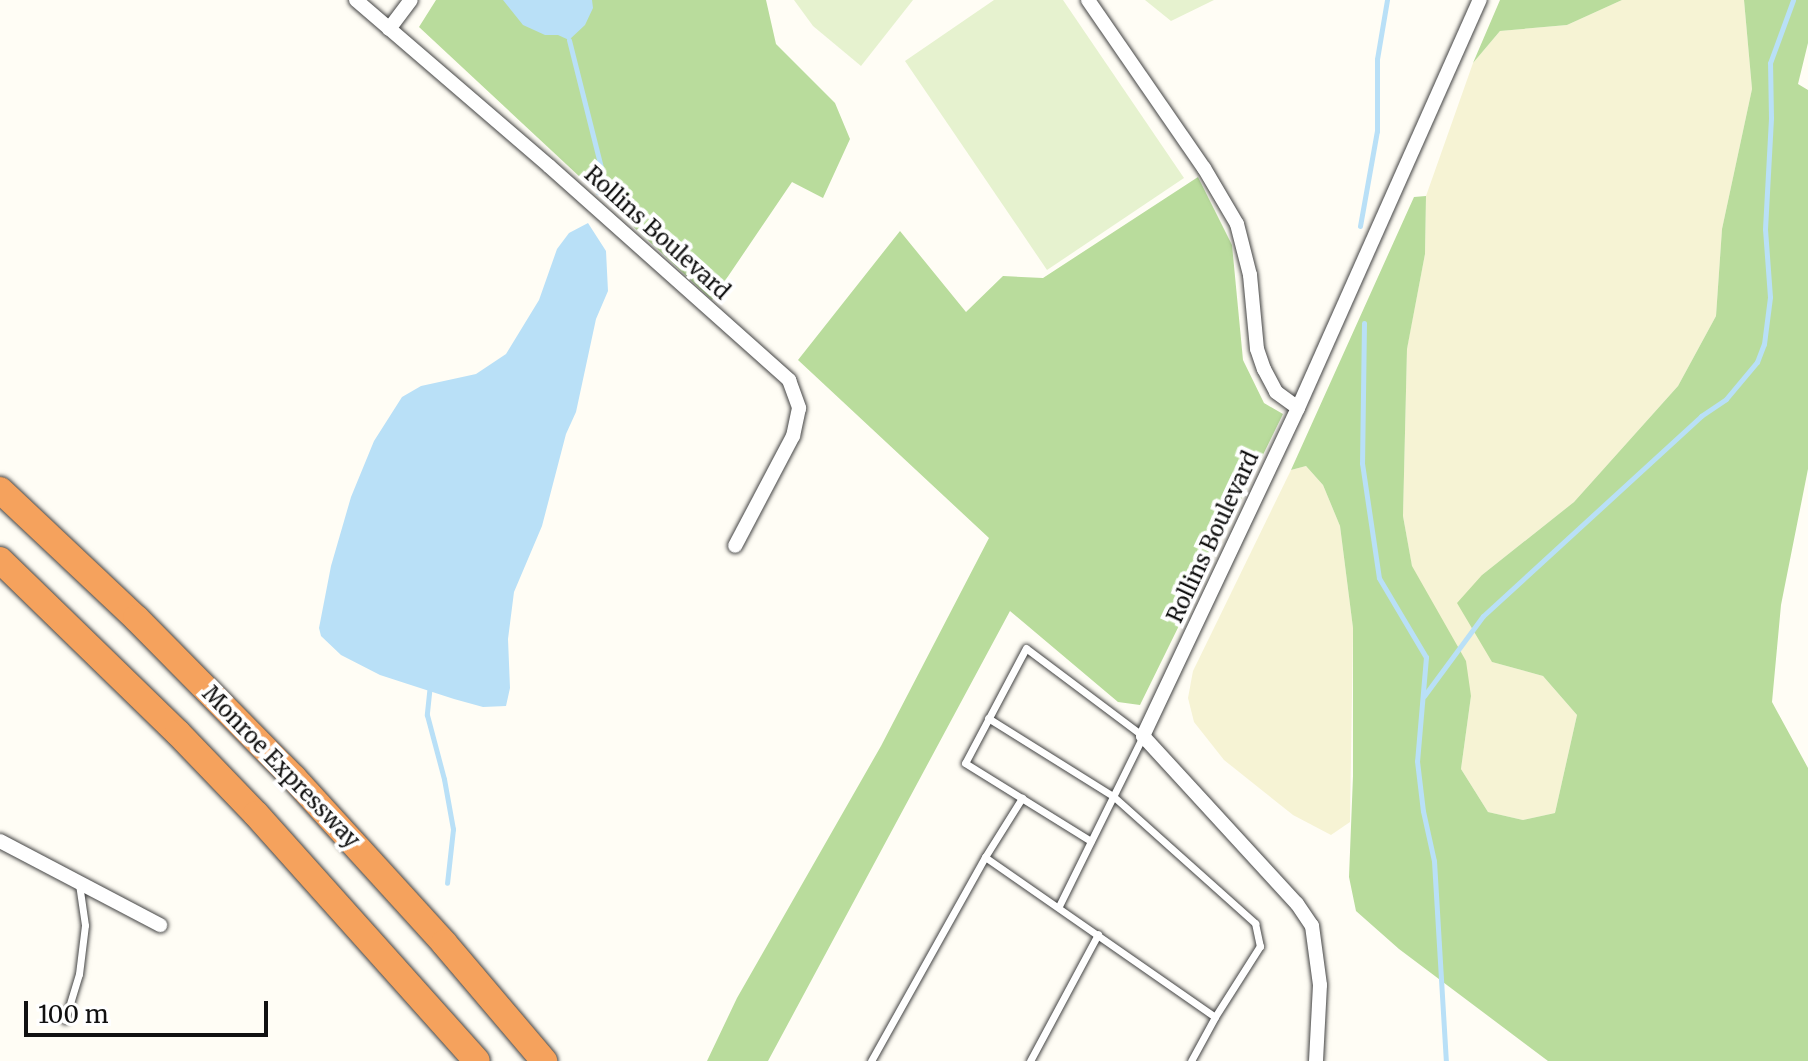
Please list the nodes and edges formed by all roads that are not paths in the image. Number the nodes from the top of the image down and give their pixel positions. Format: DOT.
graph roads {
  1 [pos="356,0"];
  2 [pos="411,0"];
  3 [pos="1088,0"];
  4 [pos="1480,0"];
  5 [pos="389,29"];
  6 [pos="1298,408"];
  7 [pos="0,490"];
  8 [pos="735,546"];
  9 [pos="0,560"];
  10 [pos="988,718"];
  11 [pos="1143,736"];
  12 [pos="1113,796"];
  13 [pos="1022,798"];
  14 [pos="0,841"];
  15 [pos="1091,841"];
  16 [pos="985,857"];
  17 [pos="79,882"];
  18 [pos="1059,906"];
  19 [pos="160,925"];
  20 [pos="1098,934"];
  21 [pos="1215,1017"];
  22 [pos="65,1020"];
  23 [pos="477,1061"];
  24 [pos="544,1061"];
  25 [pos="871,1061"];
  26 [pos="1030,1061"];
  27 [pos="1191,1061"];
  28 [pos="1316,1061"];
  1 -- 5 [label="street, Rollins Boulevard"];
  2 -- 5 [label="street"];
  3 -- 6 [label="street"];
  4 -- 6 [label="street, Rollins Boulevard"];
  5 -- 8 [label="street, Rollins Boulevard"];
  6 -- 11 [label="street, Rollins Boulevard"];
  7 -- 24 [label="highway, Monroe Expressway"];
  9 -- 23 [label="highway"];
  10 -- 11 [label="lane"];
  10 -- 12 [label="lane"];
  10 -- 13 [label="lane"];
  11 -- 12 [label="lane"];
  11 -- 28 [label="street"];
  12 -- 15 [label="lane"];
  12 -- 21 [label="lane"];
  13 -- 15 [label="lane"];
  13 -- 16 [label="lane"];
  14 -- 17 [label="street"];
  15 -- 18 [label="lane"];
  16 -- 18 [label="lane"];
  16 -- 25 [label="lane"];
  17 -- 19 [label="street"];
  17 -- 22 [label="lane"];
  18 -- 20 [label="lane"];
  20 -- 21 [label="lane"];
  20 -- 26 [label="lane"];
  21 -- 27 [label="lane"];
}
